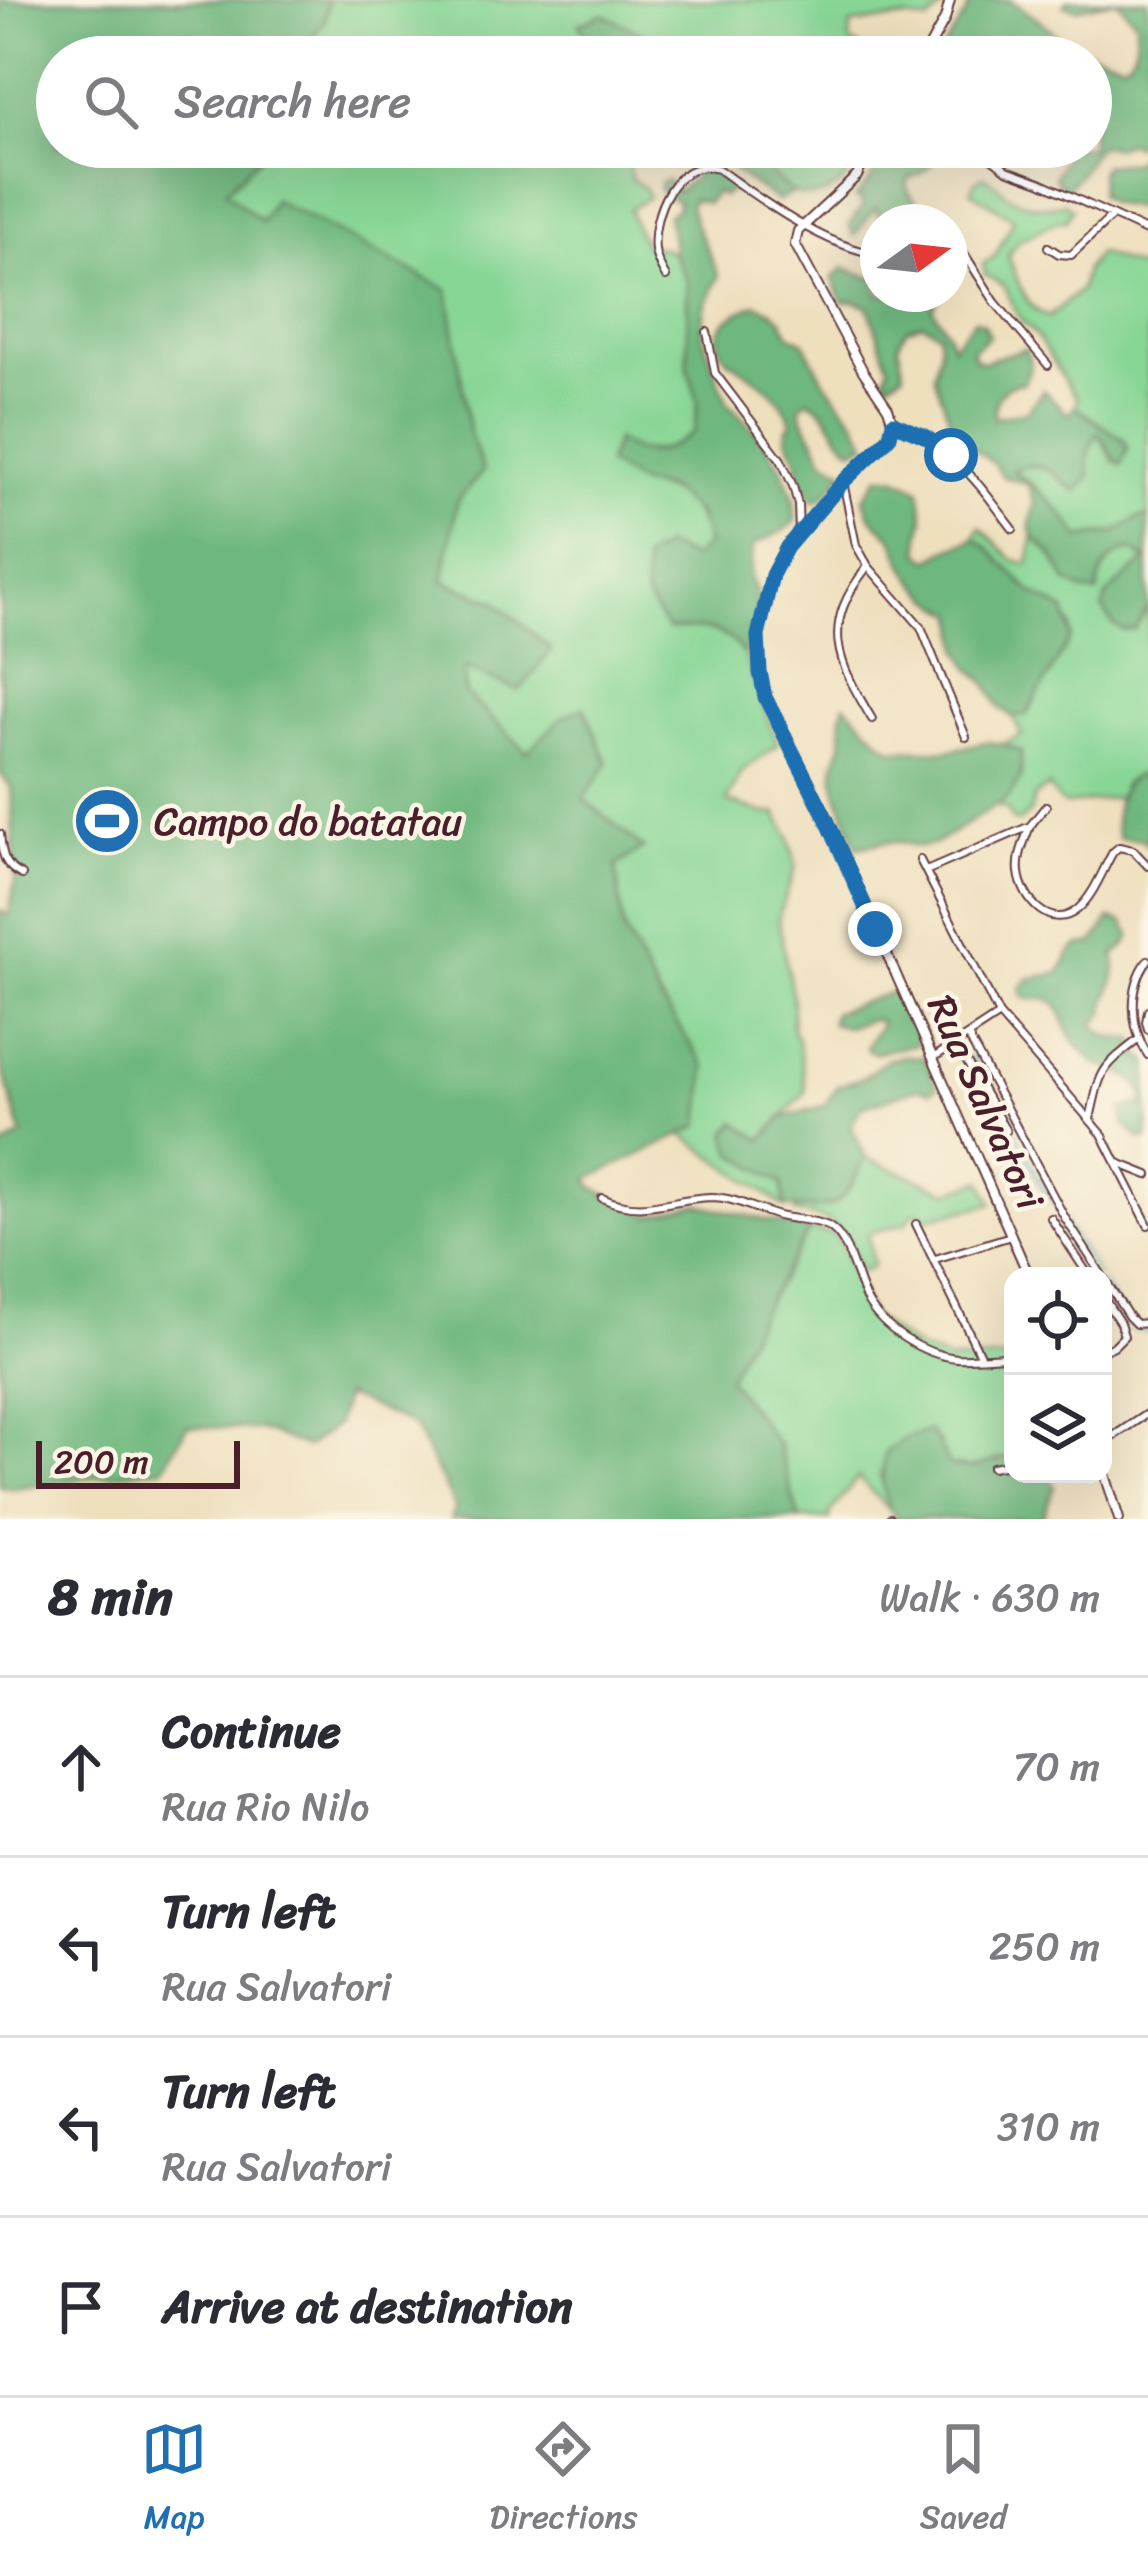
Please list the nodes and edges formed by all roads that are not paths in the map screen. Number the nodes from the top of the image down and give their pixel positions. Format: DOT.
graph roads {
  1 [pos="950,0"];
  2 [pos="936,36"];
  3 [pos="698,168"];
  4 [pos="713,168"];
  5 [pos="861,168"];
  6 [pos="1003,168"];
  7 [pos="1111,217"];
  8 [pos="804,226"];
  9 [pos="1148,232"];
  10 [pos="1048,247"];
  11 [pos="860,249"];
  12 [pos="968,259"];
  13 [pos="665,277"];
  14 [pos="706,332"];
  15 [pos="1048,364"];
  16 [pos="893,423"];
  17 [pos="843,482"];
  18 [pos="1013,529"];
  19 [pos="799,533"];
  20 [pos="868,566"];
  21 [pos="872,718"];
  22 [pos="966,736"];
  23 [pos="1046,806"];
  24 [pos="1030,826"];
  25 [pos="0,834"];
  26 [pos="0,851"];
  27 [pos="920,860"];
  28 [pos="1148,866"];
  29 [pos="926,871"];
  30 [pos="22,875"];
  31 [pos="1148,960"];
  32 [pos="1148,1011"];
  33 [pos="999,1015"];
  34 [pos="1148,1029"];
  35 [pos="968,1036"];
  36 [pos="1140,1038"];
  37 [pos="956,1043"];
  38 [pos="1148,1055"];
  39 [pos="933,1058"];
  40 [pos="1090,1118"];
  41 [pos="1006,1131"];
  42 [pos="1115,1162"];
  43 [pos="1148,1174"];
  44 [pos="602,1198"];
  45 [pos="1051,1218"];
  46 [pos="916,1224"];
  47 [pos="1148,1225"];
  48 [pos="1011,1235"];
  49 [pos="934,1259"];
  50 [pos="1025,1267"];
  51 [pos="1083,1267"];
  52 [pos="1112,1311"];
  53 [pos="1148,1323"];
  54 [pos="1112,1345"];
  55 [pos="981,1356"];
  56 [pos="1004,1356"];
  57 [pos="1148,1413"];
  58 [pos="1112,1437"];
  59 [pos="1004,1465"];
  60 [pos="992,1467"];
  61 [pos="1108,1483"];
  62 [pos="1119,1519"];
  1 -- 2 [label="street"];
  3 -- 13 [label="street"];
  4 -- 8 [label="street"];
  5 -- 8 [label="street"];
  6 -- 7 [label="street"];
  7 -- 9 [label="street"];
  7 -- 10 [label="street"];
  8 -- 11 [label="street"];
  8 -- 16 [label="street"];
  12 -- 15 [label="street"];
  14 -- 19 [label="street"];
  16 -- 17 [label="street, Rua Salvatori"];
  16 -- 18 [label="street"];
  17 -- 19 [label="street, Rua Salvatori"];
  17 -- 20 [label="street"];
  19 -- 39 [label="street, Rua Salvatori"];
  20 -- 21 [label="street"];
  20 -- 22 [label="street"];
  23 -- 24 [label="street"];
  24 -- 28 [label="street"];
  24 -- 29 [label="street"];
  25 -- 26 [label="street"];
  26 -- 30 [label="street"];
  27 -- 29 [label="street"];
  29 -- 33 [label="street"];
  31 -- 36 [label="street"];
  32 -- 34 [label="street"];
  33 -- 35 [label="street"];
  33 -- 40 [label="street"];
  35 -- 37 [label="street"];
  35 -- 53 [label="street"];
  36 -- 38 [label="street"];
  36 -- 40 [label="street"];
  37 -- 39 [label="street"];
  37 -- 41 [label="street"];
  39 -- 48 [label="street, Rua Salvatori"];
  40 -- 42 [label="street"];
  42 -- 43 [label="street"];
  42 -- 47 [label="street"];
  44 -- 55 [label="street"];
  45 -- 51 [label="street"];
  46 -- 49 [label="street"];
  48 -- 49 [label="street"];
  48 -- 50 [label="street, Rua Salvatori"];
  49 -- 55 [label="street"];
  52 -- 54 [label="street"];
  55 -- 56 [label="street"];
  57 -- 58 [label="street"];
  59 -- 60 [label="street"];
  61 -- 62 [label="street"];
}
